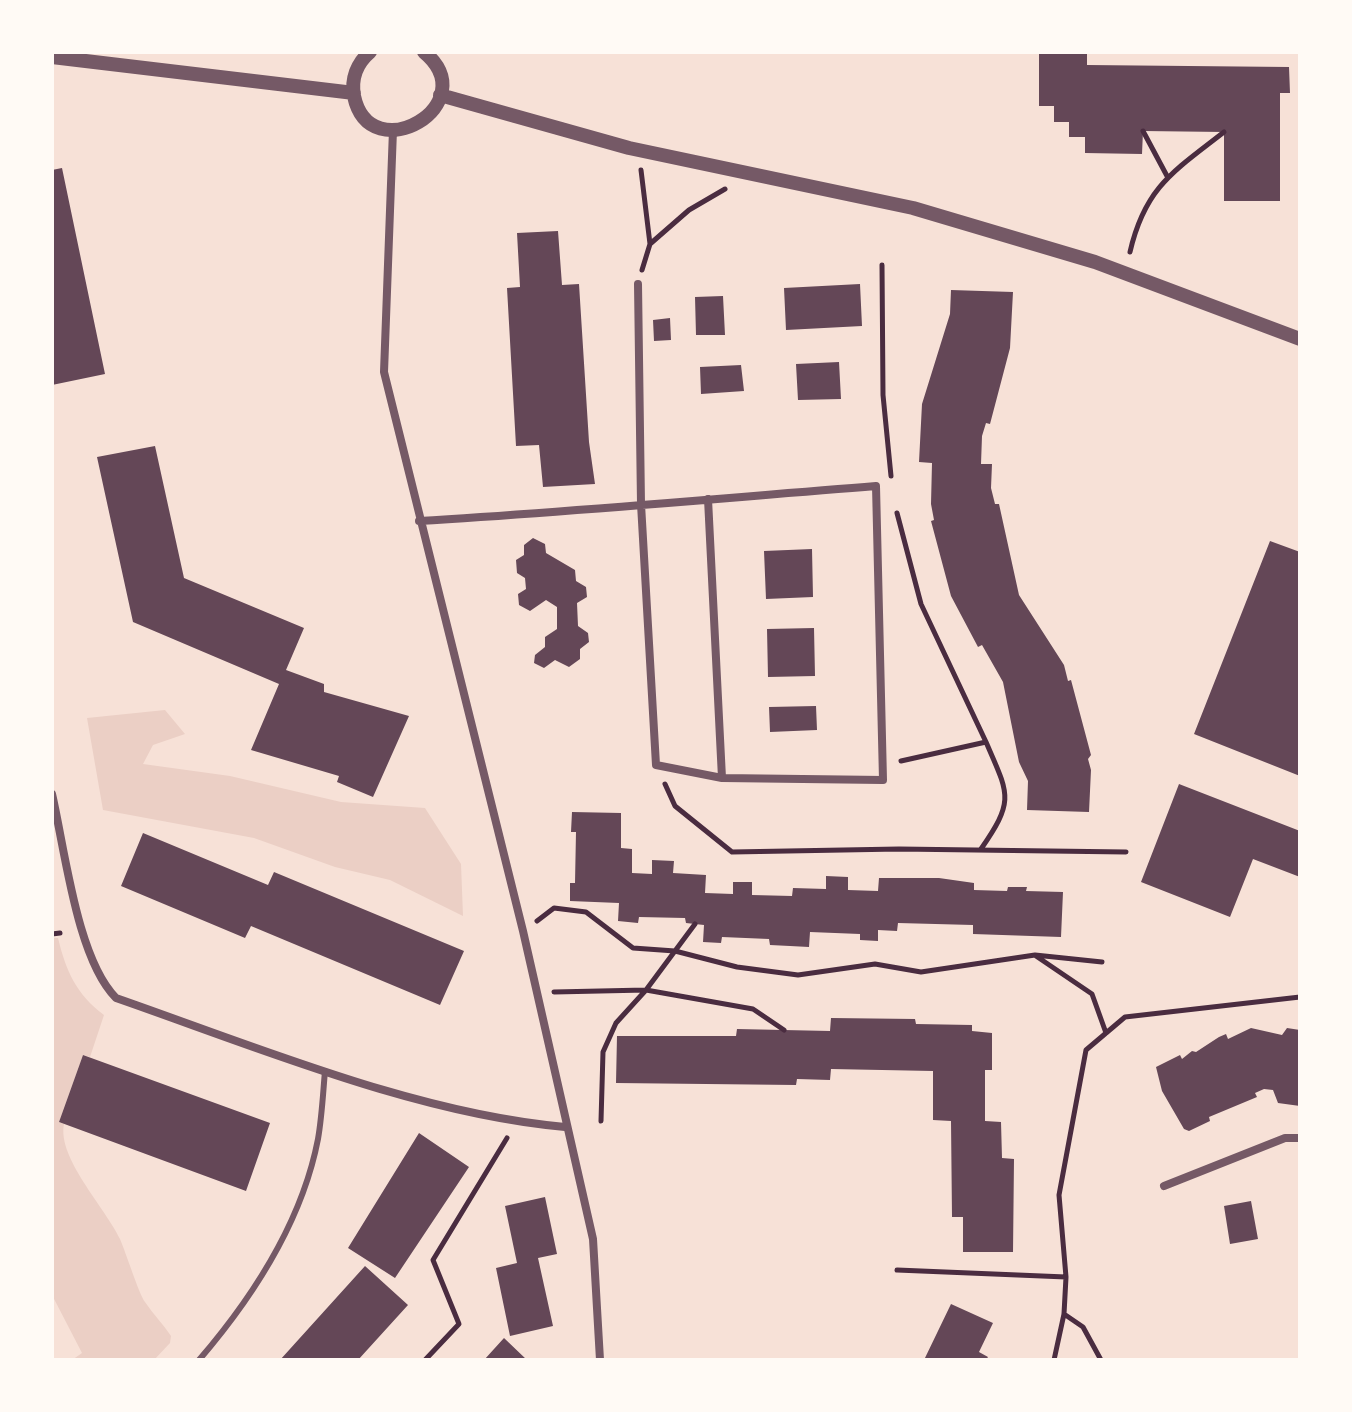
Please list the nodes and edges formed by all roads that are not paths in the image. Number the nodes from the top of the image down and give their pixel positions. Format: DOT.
graph roads {
  1 [pos="370,52"];
  2 [pos="424,52"];
  3 [pos="52,57"];
  4 [pos="354,93"];
  5 [pos="440,95"];
  6 [pos="393,130"];
  7 [pos="638,284"];
  8 [pos="1300,339"];
  9 [pos="708,499"];
  10 [pos="641,504"];
  11 [pos="419,521"];
  12 [pos="722,778"];
  13 [pos="52,794"];
  14 [pos="325,1071"];
  15 [pos="565,1127"];
  16 [pos="1300,1138"];
  17 [pos="1164,1186"];
  18 [pos="199,1360"];
  19 [pos="600,1360"];
  1 -- 4 [label="street"];
  2 -- 5 [label="street"];
  3 -- 4 [label="street"];
  4 -- 6 [label="street"];
  5 -- 6 [label="street"];
  5 -- 8 [label="street"];
  6 -- 11 [label="street"];
  7 -- 10 [label="street"];
  9 -- 10 [label="street"];
  9 -- 12 [label="street"];
  9 -- 12 [label="street"];
  10 -- 11 [label="street"];
  10 -- 12 [label="street"];
  11 -- 15 [label="street"];
  13 -- 14 [label="street"];
  14 -- 15 [label="street"];
  14 -- 18 [label="lane"];
  15 -- 19 [label="street"];
  16 -- 17 [label="street"];
}
